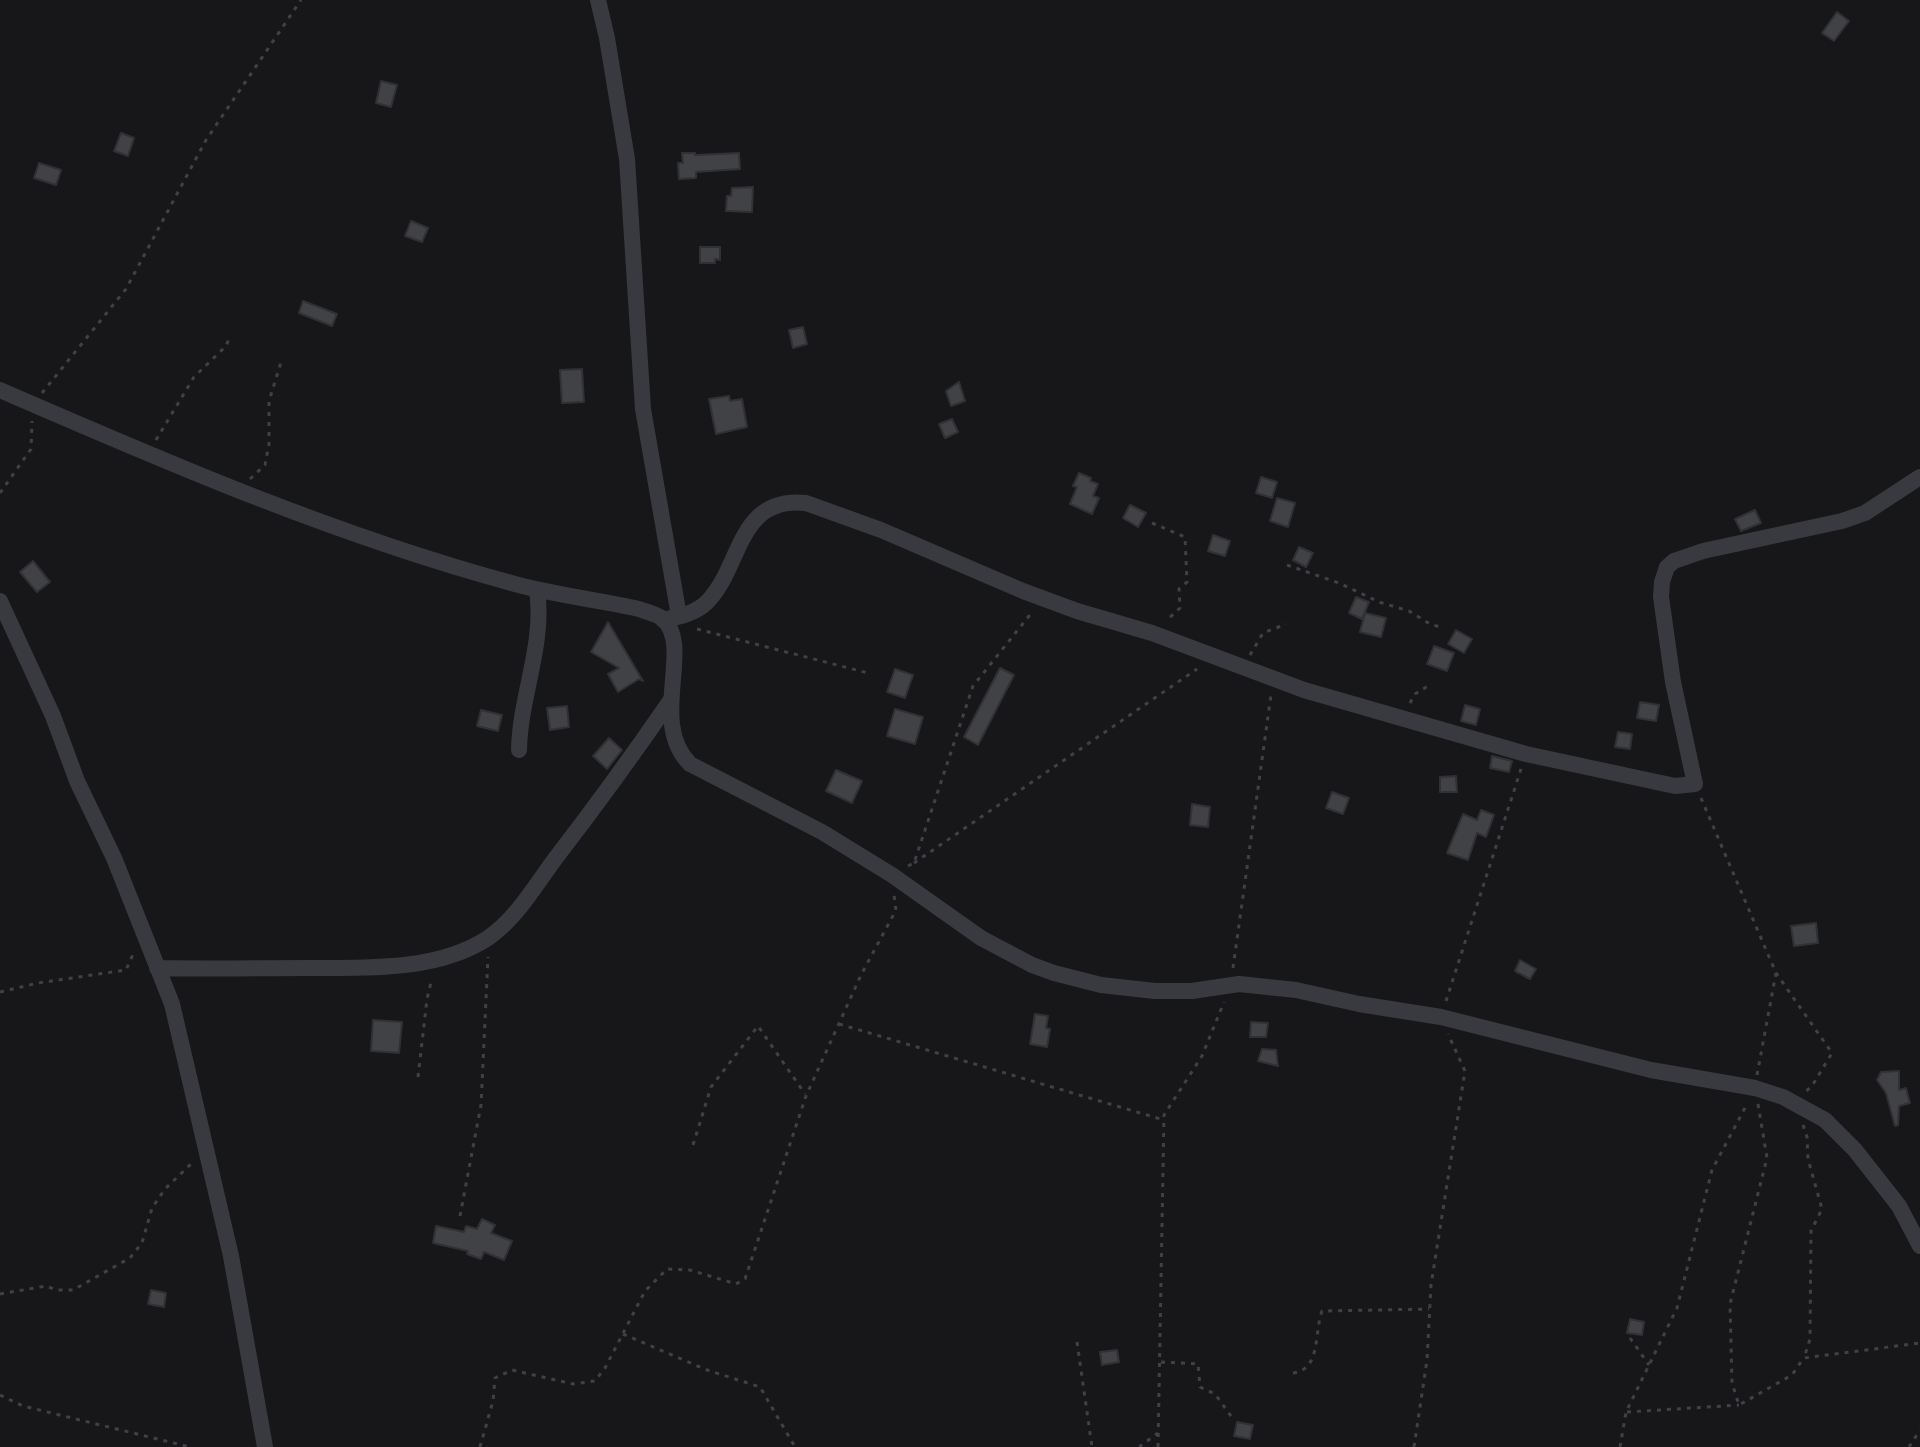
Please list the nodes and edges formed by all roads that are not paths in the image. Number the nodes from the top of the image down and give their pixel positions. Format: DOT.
graph roads {
  1 [pos="598,0"];
  2 [pos="0,390"];
  3 [pos="1920,477"];
  4 [pos="537,590"];
  5 [pos="0,601"];
  6 [pos="678,621"];
  7 [pos="671,700"];
  8 [pos="519,750"];
  9 [pos="157,968"];
  10 [pos="1920,1246"];
  11 [pos="265,1447"];
  1 -- 6 [label="street"];
  2 -- 4 [label="street"];
  3 -- 6 [label="street"];
  4 -- 6 [label="street"];
  4 -- 8 [label="street"];
  5 -- 9 [label="street"];
  6 -- 7 [label="street"];
  7 -- 9 [label="street"];
  7 -- 10 [label="street"];
  9 -- 11 [label="street"];
}
